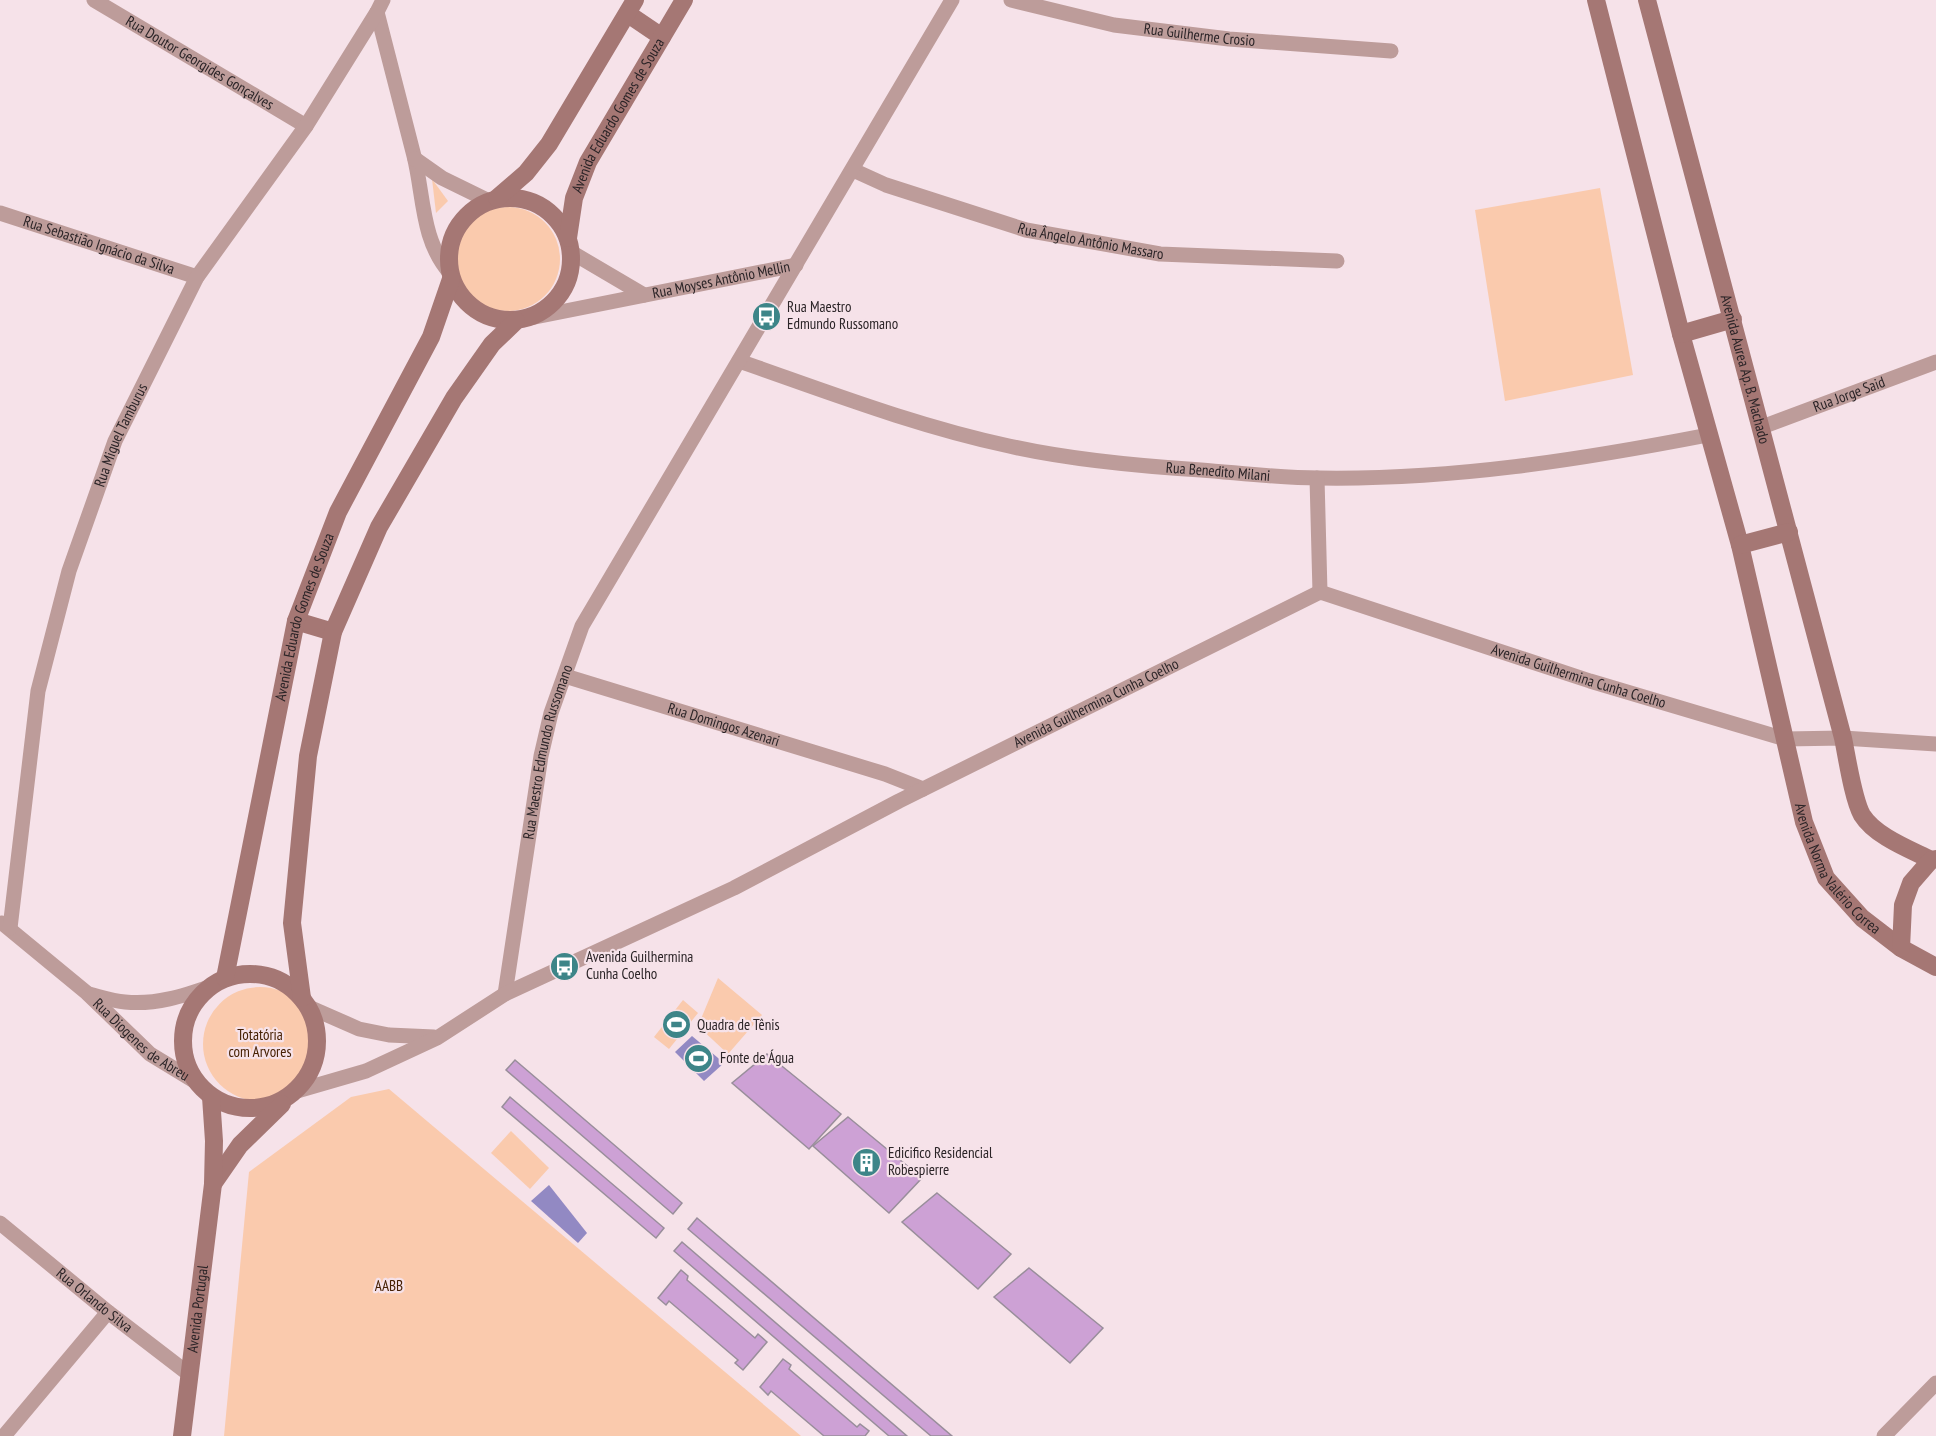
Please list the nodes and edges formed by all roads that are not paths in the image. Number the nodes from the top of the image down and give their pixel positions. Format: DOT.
graph roads {
  1 [pos="94,0"];
  2 [pos="684,0"];
  3 [pos="952,0"];
  4 [pos="1011,0"];
  5 [pos="1596,0"];
  6 [pos="1647,0"];
  7 [pos="380,6"];
  8 [pos="631,7"];
  9 [pos="662,37"];
  10 [pos="1391,51"];
  11 [pos="306,126"];
  12 [pos="415,159"];
  13 [pos="853,170"];
  14 [pos="493,200"];
  15 [pos="0,213"];
  16 [pos="570,245"];
  17 [pos="1337,261"];
  18 [pos="796,266"];
  19 [pos="450,276"];
  20 [pos="197,277"];
  21 [pos="644,295"];
  22 [pos="1733,319"];
  23 [pos="521,320"];
  24 [pos="1681,334"];
  25 [pos="739,361"];
  26 [pos="1936,362"];
  27 [pos="1762,428"];
  28 [pos="1708,435"];
  29 [pos="1317,478"];
  30 [pos="1789,532"];
  31 [pos="1740,545"];
  32 [pos="1320,592"];
  33 [pos="296,621"];
  34 [pos="333,632"];
  35 [pos="565,676"];
  36 [pos="1843,738"];
  37 [pos="1785,739"];
  38 [pos="1936,744"];
  39 [pos="885,774"];
  40 [pos="923,789"];
  41 [pos="899,801"];
  42 [pos="1934,860"];
  43 [pos="5,925"];
  44 [pos="1901,948"];
  45 [pos="1936,967"];
  46 [pos="218,982"];
  47 [pos="87,993"];
  48 [pos="505,994"];
  49 [pos="306,1003"];
  50 [pos="437,1038"];
  51 [pos="196,1082"];
  52 [pos="292,1095"];
  53 [pos="211,1097"];
  54 [pos="213,1184"];
  55 [pos="0,1223"];
  56 [pos="108,1312"];
  57 [pos="190,1375"];
  58 [pos="1936,1383"];
  59 [pos="4,1436"];
  60 [pos="182,1436"];
  61 [pos="1884,1436"];
  1 -- 11 [label="street, Rua Doutor Georgides Gonçalves"];
  2 -- 9 [label="street, Avenida Eduardo Gomes de Souza"];
  3 -- 13 [label="street, Rua Maestro Edmundo Russomano"];
  4 -- 10 [label="street, Rua Guilherme Crosio"];
  5 -- 24 [label="street"];
  6 -- 22 [label="street, Avenida Aurea Ap. B. Machado"];
  7 -- 11 [label="street, Rua Miguel Tamburus"];
  7 -- 12 [label="street"];
  8 -- 9 [label="street"];
  8 -- 14 [label="street"];
  9 -- 16 [label="street, Avenida Eduardo Gomes de Souza"];
  11 -- 20 [label="street, Rua Miguel Tamburus"];
  12 -- 14 [label="street"];
  12 -- 19 [label="street"];
  13 -- 17 [label="street, Rua Ângelo Antônio Massaro"];
  13 -- 18 [label="street, Rua Maestro Edmundo Russomano"];
  14 -- 16 [label="street"];
  14 -- 19 [label="street"];
  15 -- 20 [label="street, Rua Sebastião Ignácio da Silva"];
  16 -- 21 [label="street, Rua Moyses Antônio Mellin"];
  16 -- 23 [label="street"];
  18 -- 21 [label="street, Rua Moyses Antônio Mellin"];
  18 -- 25 [label="street, Rua Maestro Edmundo Russomano"];
  19 -- 23 [label="street"];
  19 -- 33 [label="street, Avenida Eduardo Gomes de Souza"];
  20 -- 43 [label="street, Rua Miguel Tamburus"];
  21 -- 23 [label="street, Rua Moyses Antônio Mellin"];
  22 -- 24 [label="street"];
  22 -- 27 [label="street, Avenida Aurea Ap. B. Machado"];
  23 -- 34 [label="street, Avenida Eduardo Gomes de Souza"];
  24 -- 28 [label="street"];
  25 -- 29 [label="street, Rua Benedito Milani"];
  25 -- 35 [label="street, Rua Maestro Edmundo Russomano"];
  26 -- 27 [label="street, Rua Jorge Said"];
  27 -- 30 [label="street, Avenida Aurea Ap. B. Machado"];
  28 -- 29 [label="street, Rua Benedito Milani"];
  28 -- 31 [label="street"];
  29 -- 32 [label="street"];
  30 -- 31 [label="street"];
  30 -- 36 [label="street, Avenida Aurea Ap. B. Machado"];
  31 -- 37 [label="street"];
  32 -- 37 [label="street, Avenida Guilhermina Cunha Coelho"];
  32 -- 40 [label="street, Avenida Guilhermina Cunha Coelho"];
  33 -- 34 [label="street"];
  33 -- 46 [label="street, Avenida Eduardo Gomes de Souza"];
  34 -- 49 [label="street, Avenida Eduardo Gomes de Souza"];
  35 -- 39 [label="street, Rua Domingos Azenari"];
  35 -- 48 [label="street, Rua Maestro Edmundo Russomano"];
  36 -- 37 [label="street, Avenida Guilhermina Cunha Coelho"];
  36 -- 38 [label="street, Avenida Guilhermina Cunha Coelho"];
  36 -- 42 [label="street"];
  37 -- 44 [label="street, Avenida Norma Valério Correa"];
  39 -- 40 [label="street, Rua Domingos Azenari"];
  39 -- 41 [label="street"];
  40 -- 41 [label="street, Avenida Guilhermina Cunha Coelho"];
  41 -- 48 [label="street, Avenida Guilhermina Cunha Coelho"];
  42 -- 44 [label="street"];
  43 -- 47 [label="street, Rua Diogenes de Abreu"];
  44 -- 45 [label="street, Avenida Norma Valério Correa"];
  46 -- 47 [label="street, Rua Diogenes de Abreu"];
  46 -- 49 [label="street"];
  46 -- 51 [label="street"];
  47 -- 51 [label="street, Rua Diogenes de Abreu"];
  48 -- 50 [label="street, Avenida Guilhermina Cunha Coelho"];
  49 -- 50 [label="street"];
  49 -- 52 [label="street"];
  50 -- 52 [label="street, Avenida Guilhermina Cunha Coelho"];
  51 -- 53 [label="street"];
  52 -- 53 [label="street"];
  52 -- 54 [label="street, Avenida Portugal"];
  53 -- 54 [label="street, Avenida Portugal"];
  54 -- 57 [label="street, Avenida Portugal"];
  55 -- 56 [label="street, Rua Orlando Silva"];
  56 -- 57 [label="street, Rua Orlando Silva"];
  56 -- 59 [label="street"];
  57 -- 60 [label="street, Avenida Portugal"];
  58 -- 61 [label="street"];
}
